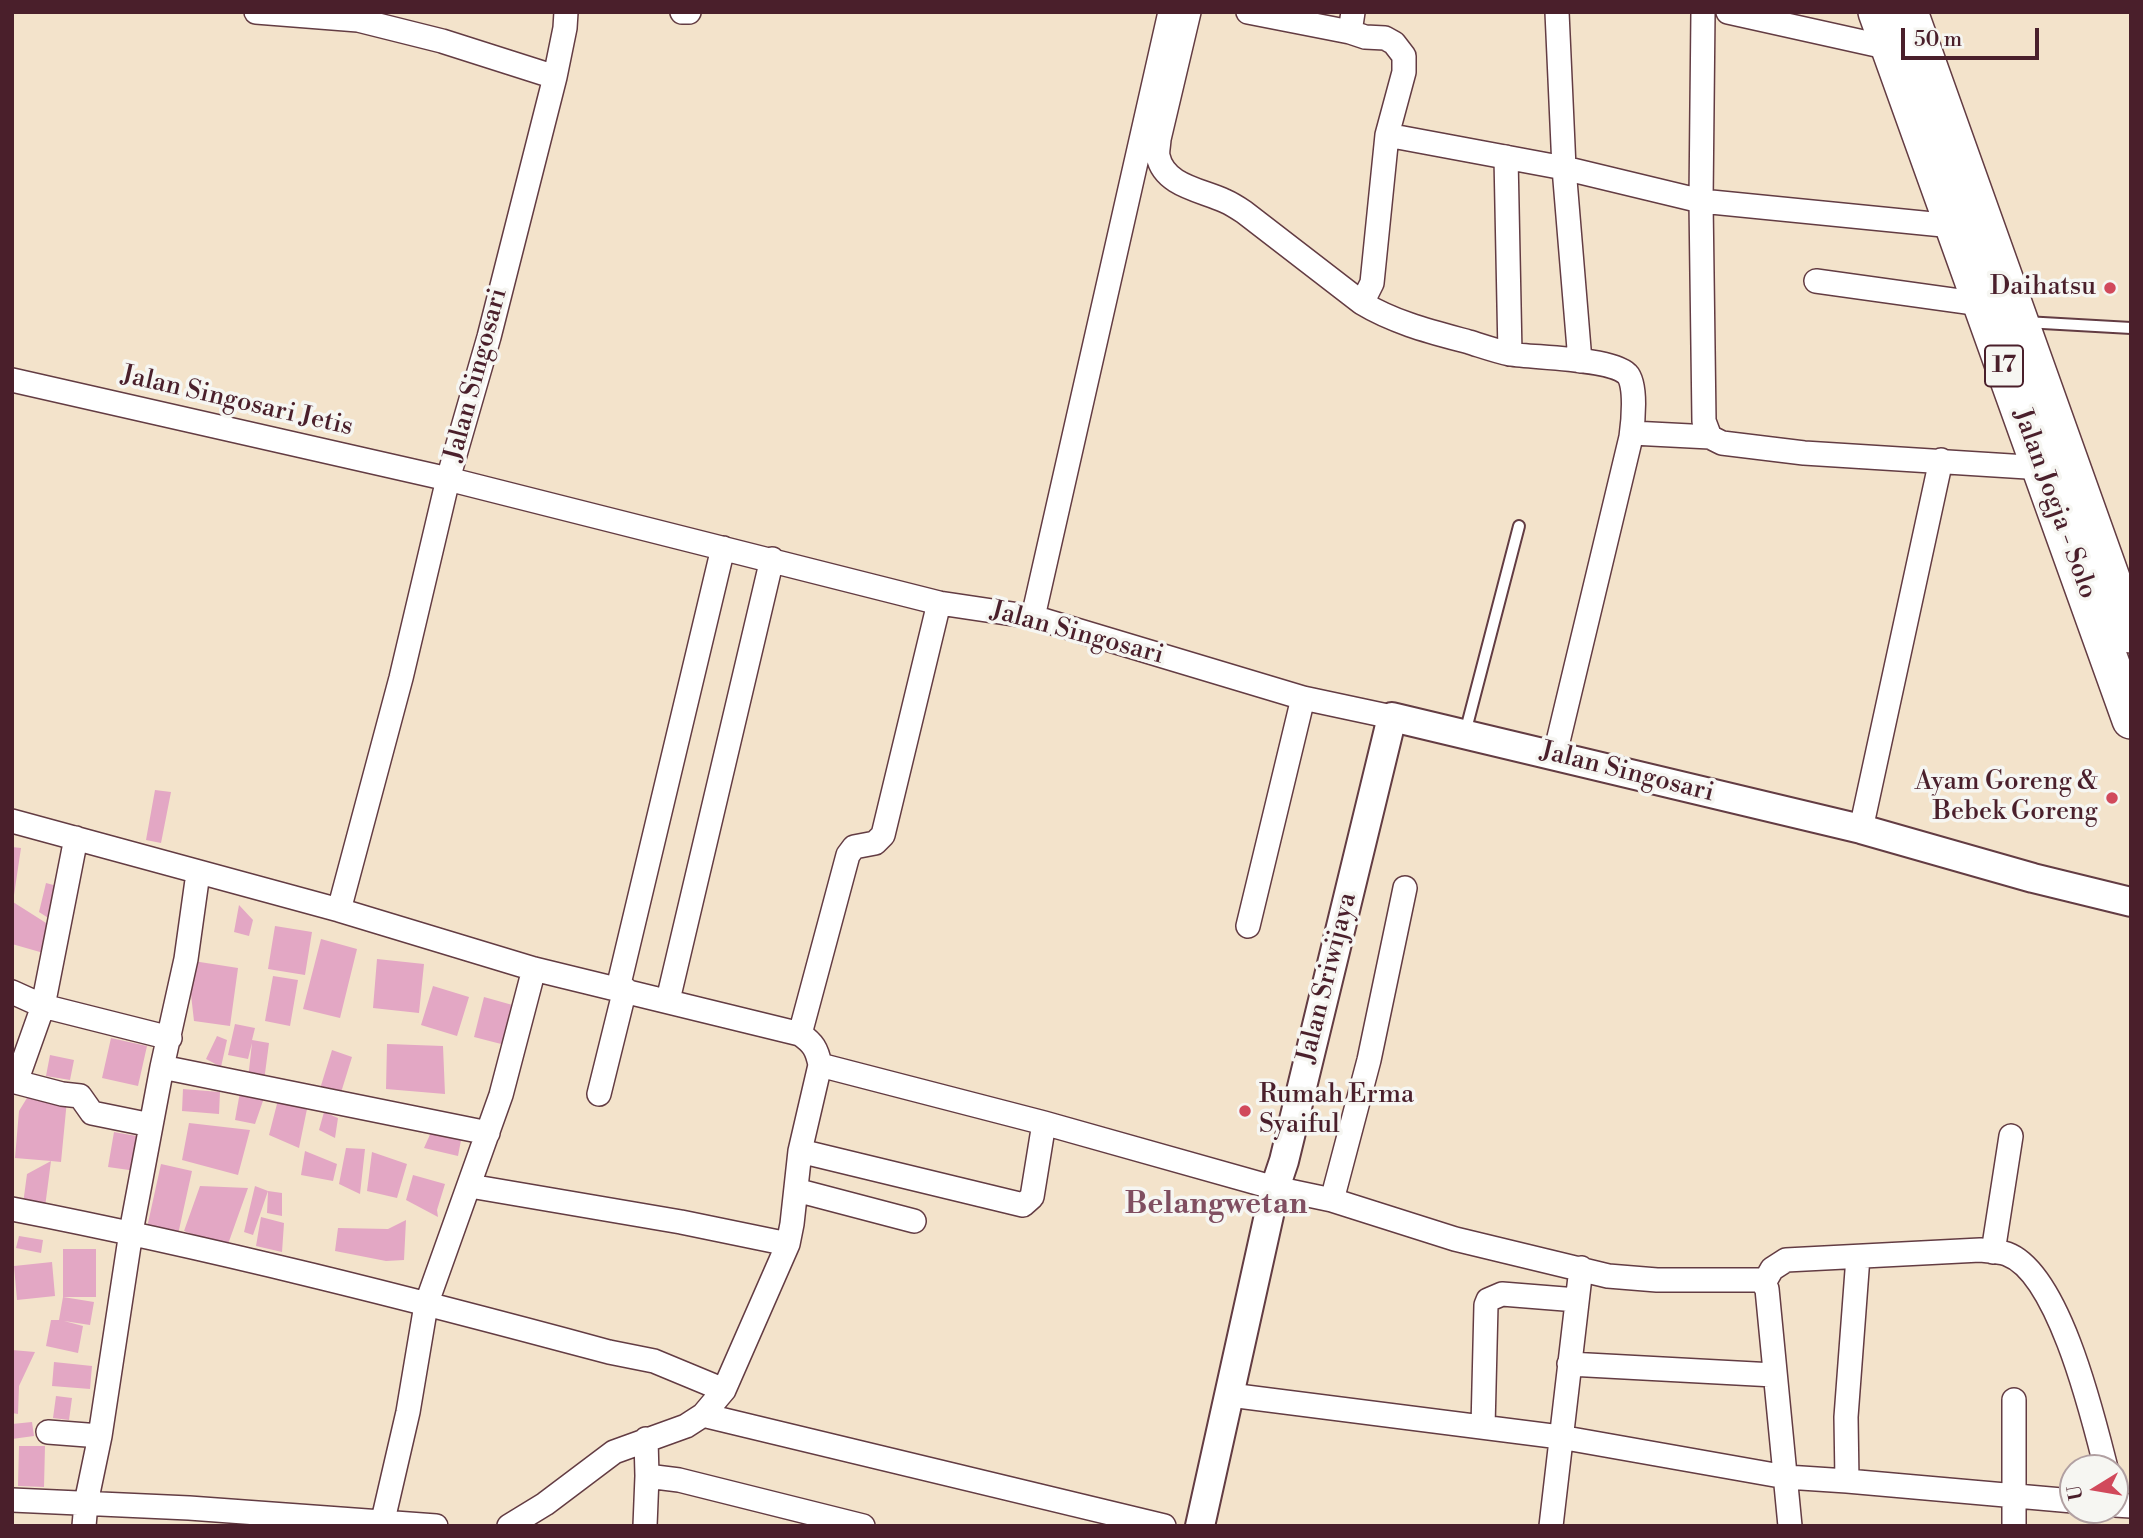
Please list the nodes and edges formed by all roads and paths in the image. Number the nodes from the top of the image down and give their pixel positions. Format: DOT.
graph roads {
  1 [pos="256,12"];
  2 [pos="566,12"];
  3 [pos="682,12"];
  4 [pos="689,12"];
  5 [pos="1170,12"];
  6 [pos="1189,12"];
  7 [pos="1248,12"];
  8 [pos="1557,12"];
  9 [pos="1703,12"];
  10 [pos="1728,12"];
  11 [pos="1877,12"];
  12 [pos="1909,12"];
  13 [pos="358,16"];
  14 [pos="1351,22"];
  15 [pos="1890,48"];
  16 [pos="555,77"];
  17 [pos="1387,135"];
  18 [pos="1506,157"];
  19 [pos="1564,169"];
  20 [pos="1701,201"];
  21 [pos="1952,226"];
  22 [pos="1816,281"];
  23 [pos="1362,303"];
  24 [pos="1981,304"];
  25 [pos="2020,322"];
  26 [pos="2131,328"];
  27 [pos="1510,354"];
  28 [pos="1580,361"];
  29 [pos="12,380"];
  30 [pos="1632,433"];
  31 [pos="1710,438"];
  32 [pos="1941,460"];
  33 [pos="2043,468"];
  34 [pos="448,479"];
  35 [pos="1519,526"];
  36 [pos="723,548"];
  37 [pos="772,559"];
  38 [pos="939,603"];
  39 [pos="1033,617"];
  40 [pos="2131,634"];
  41 [pos="1303,698"];
  42 [pos="1392,717"];
  43 [pos="2131,720"];
  44 [pos="1465,733"];
  45 [pos="1555,754"];
  46 [pos="12,821"];
  47 [pos="1861,829"];
  48 [pos="76,838"];
  49 [pos="198,873"];
  50 [pos="1405,888"];
  51 [pos="2131,902"];
  52 [pos="339,910"];
  53 [pos="1248,926"];
  54 [pos="534,969"];
  55 [pos="621,988"];
  56 [pos="12,992"];
  57 [pos="668,1000"];
  58 [pos="43,1006"];
  59 [pos="800,1034"];
  60 [pos="170,1038"];
  61 [pos="820,1065"];
  62 [pos="162,1067"];
  63 [pos="14,1081"];
  64 [pos="599,1094"];
  65 [pos="1044,1123"];
  66 [pos="151,1125"];
  67 [pos="488,1133"];
  68 [pos="2011,1136"];
  69 [pos="800,1151"];
  70 [pos="470,1186"];
  71 [pos="1275,1188"];
  72 [pos="796,1190"];
  73 [pos="1332,1200"];
  74 [pos="12,1209"];
  75 [pos="914,1222"];
  76 [pos="131,1232"];
  77 [pos="788,1244"];
  78 [pos="1993,1252"];
  79 [pos="1858,1257"];
  80 [pos="1581,1268"];
  81 [pos="1764,1283"];
  82 [pos="1577,1300"];
  83 [pos="426,1305"];
  84 [pos="1569,1364"];
  85 [pos="1774,1375"];
  86 [pos="724,1390"];
  87 [pos="1230,1395"];
  88 [pos="2014,1400"];
  89 [pos="703,1415"];
  90 [pos="1483,1427"];
  91 [pos="48,1432"];
  92 [pos="100,1436"];
  93 [pos="1560,1437"];
  94 [pos="646,1439"];
  95 [pos="2102,1454"];
  96 [pos="647,1476"];
  97 [pos="1786,1478"];
  98 [pos="1847,1481"];
  99 [pos="2012,1495"];
  100 [pos="12,1500"];
  101 [pos="2059,1500"];
  102 [pos="85,1514"];
  103 [pos="383,1520"];
  104 [pos="436,1526"];
  105 [pos="509,1526"];
  106 [pos="645,1526"];
  107 [pos="863,1526"];
  108 [pos="1164,1526"];
  109 [pos="1200,1526"];
  110 [pos="1551,1526"];
  111 [pos="1790,1526"];
  112 [pos="2014,1526"];
  1 -- 13 [label="street"];
  2 -- 16 [label="street, Jalan Singosari"];
  3 -- 4 [label="street"];
  5 -- 39 [label="street"];
  6 -- 23 [label="street"];
  7 -- 14 [label="street"];
  8 -- 19 [label="street"];
  9 -- 20 [label="street"];
  10 -- 15 [label="street"];
  11 -- 15 [label="highway, Jalan Jogja - Solo / 17"];
  12 -- 25 [label="highway, Jalan Jogja - Solo / 17"];
  13 -- 16 [label="street"];
  14 -- 17 [label="street"];
  15 -- 21 [label="highway, Jalan Jogja - Solo / 17"];
  16 -- 34 [label="street, Jalan Singosari"];
  17 -- 18 [label="street"];
  17 -- 23 [label="street"];
  18 -- 19 [label="street"];
  18 -- 27 [label="street"];
  19 -- 20 [label="street"];
  19 -- 28 [label="street"];
  20 -- 21 [label="street"];
  20 -- 31 [label="street"];
  21 -- 24 [label="highway, Jalan Jogja - Solo / 17"];
  22 -- 24 [label="street"];
  23 -- 27 [label="street"];
  24 -- 33 [label="highway, Jalan Jogja - Solo / 17"];
  25 -- 26 [label="lane"];
  25 -- 40 [label="highway, Jalan Jogja - Solo / 17"];
  27 -- 28 [label="street"];
  28 -- 30 [label="street"];
  29 -- 34 [label="street, Jalan Singosari Jetis"];
  30 -- 31 [label="street"];
  30 -- 45 [label="street"];
  31 -- 32 [label="street"];
  32 -- 33 [label="street"];
  32 -- 47 [label="street"];
  33 -- 43 [label="highway, Jalan Jogja - Solo / 17"];
  34 -- 36 [label="street, Jalan Singosari"];
  34 -- 52 [label="street"];
  35 -- 44 [label="lane"];
  36 -- 37 [label="street, Jalan Singosari"];
  36 -- 55 [label="street"];
  37 -- 38 [label="street, Jalan Singosari"];
  37 -- 57 [label="street"];
  38 -- 39 [label="street, Jalan Singosari"];
  38 -- 59 [label="street"];
  39 -- 41 [label="street, Jalan Singosari"];
  41 -- 42 [label="street, Jalan Singosari"];
  41 -- 53 [label="street"];
  42 -- 44 [label="street, Jalan Singosari"];
  42 -- 71 [label="street, Jalan Sriwijaya"];
  44 -- 45 [label="street, Jalan Singosari"];
  45 -- 47 [label="street, Jalan Singosari"];
  46 -- 48 [label="street"];
  47 -- 51 [label="street, Jalan Singosari"];
  48 -- 49 [label="street"];
  48 -- 58 [label="street"];
  49 -- 52 [label="street"];
  49 -- 60 [label="street"];
  50 -- 73 [label="street"];
  52 -- 54 [label="street"];
  54 -- 55 [label="street"];
  54 -- 67 [label="street"];
  55 -- 57 [label="street"];
  55 -- 64 [label="street"];
  56 -- 58 [label="street"];
  57 -- 59 [label="street"];
  58 -- 60 [label="street"];
  58 -- 63 [label="street"];
  59 -- 61 [label="street"];
  60 -- 62 [label="street"];
  61 -- 65 [label="street"];
  61 -- 69 [label="street"];
  62 -- 66 [label="street"];
  62 -- 67 [label="street"];
  63 -- 66 [label="street"];
  65 -- 69 [label="street"];
  65 -- 71 [label="street"];
  66 -- 76 [label="street"];
  67 -- 70 [label="street"];
  68 -- 78 [label="street"];
  69 -- 72 [label="street"];
  70 -- 77 [label="street"];
  70 -- 83 [label="street"];
  71 -- 73 [label="street"];
  71 -- 87 [label="street, Jalan Sriwijaya"];
  72 -- 75 [label="street"];
  72 -- 77 [label="street"];
  73 -- 80 [label="street"];
  74 -- 76 [label="street"];
  76 -- 83 [label="street"];
  76 -- 92 [label="street"];
  77 -- 86 [label="street"];
  78 -- 79 [label="street"];
  78 -- 95 [label="street"];
  79 -- 81 [label="street"];
  79 -- 98 [label="street"];
  80 -- 81 [label="street"];
  80 -- 82 [label="street"];
  81 -- 85 [label="street"];
  82 -- 84 [label="street"];
  82 -- 90 [label="street"];
  83 -- 86 [label="street"];
  83 -- 103 [label="street"];
  84 -- 85 [label="street"];
  84 -- 93 [label="street"];
  85 -- 97 [label="street"];
  86 -- 89 [label="street"];
  87 -- 90 [label="street"];
  87 -- 109 [label="street, Jalan Sriwijaya"];
  88 -- 99 [label="street"];
  89 -- 94 [label="street"];
  89 -- 108 [label="street"];
  90 -- 93 [label="street"];
  91 -- 92 [label="street"];
  92 -- 102 [label="street"];
  93 -- 97 [label="street"];
  93 -- 110 [label="street"];
  94 -- 96 [label="street"];
  94 -- 105 [label="street"];
  96 -- 106 [label="street"];
  96 -- 107 [label="street"];
  97 -- 98 [label="street"];
  97 -- 111 [label="street"];
  98 -- 99 [label="street"];
  99 -- 101 [label="street"];
  99 -- 112 [label="street"];
  100 -- 102 [label="street"];
  102 -- 103 [label="street"];
  103 -- 104 [label="street"];
}
